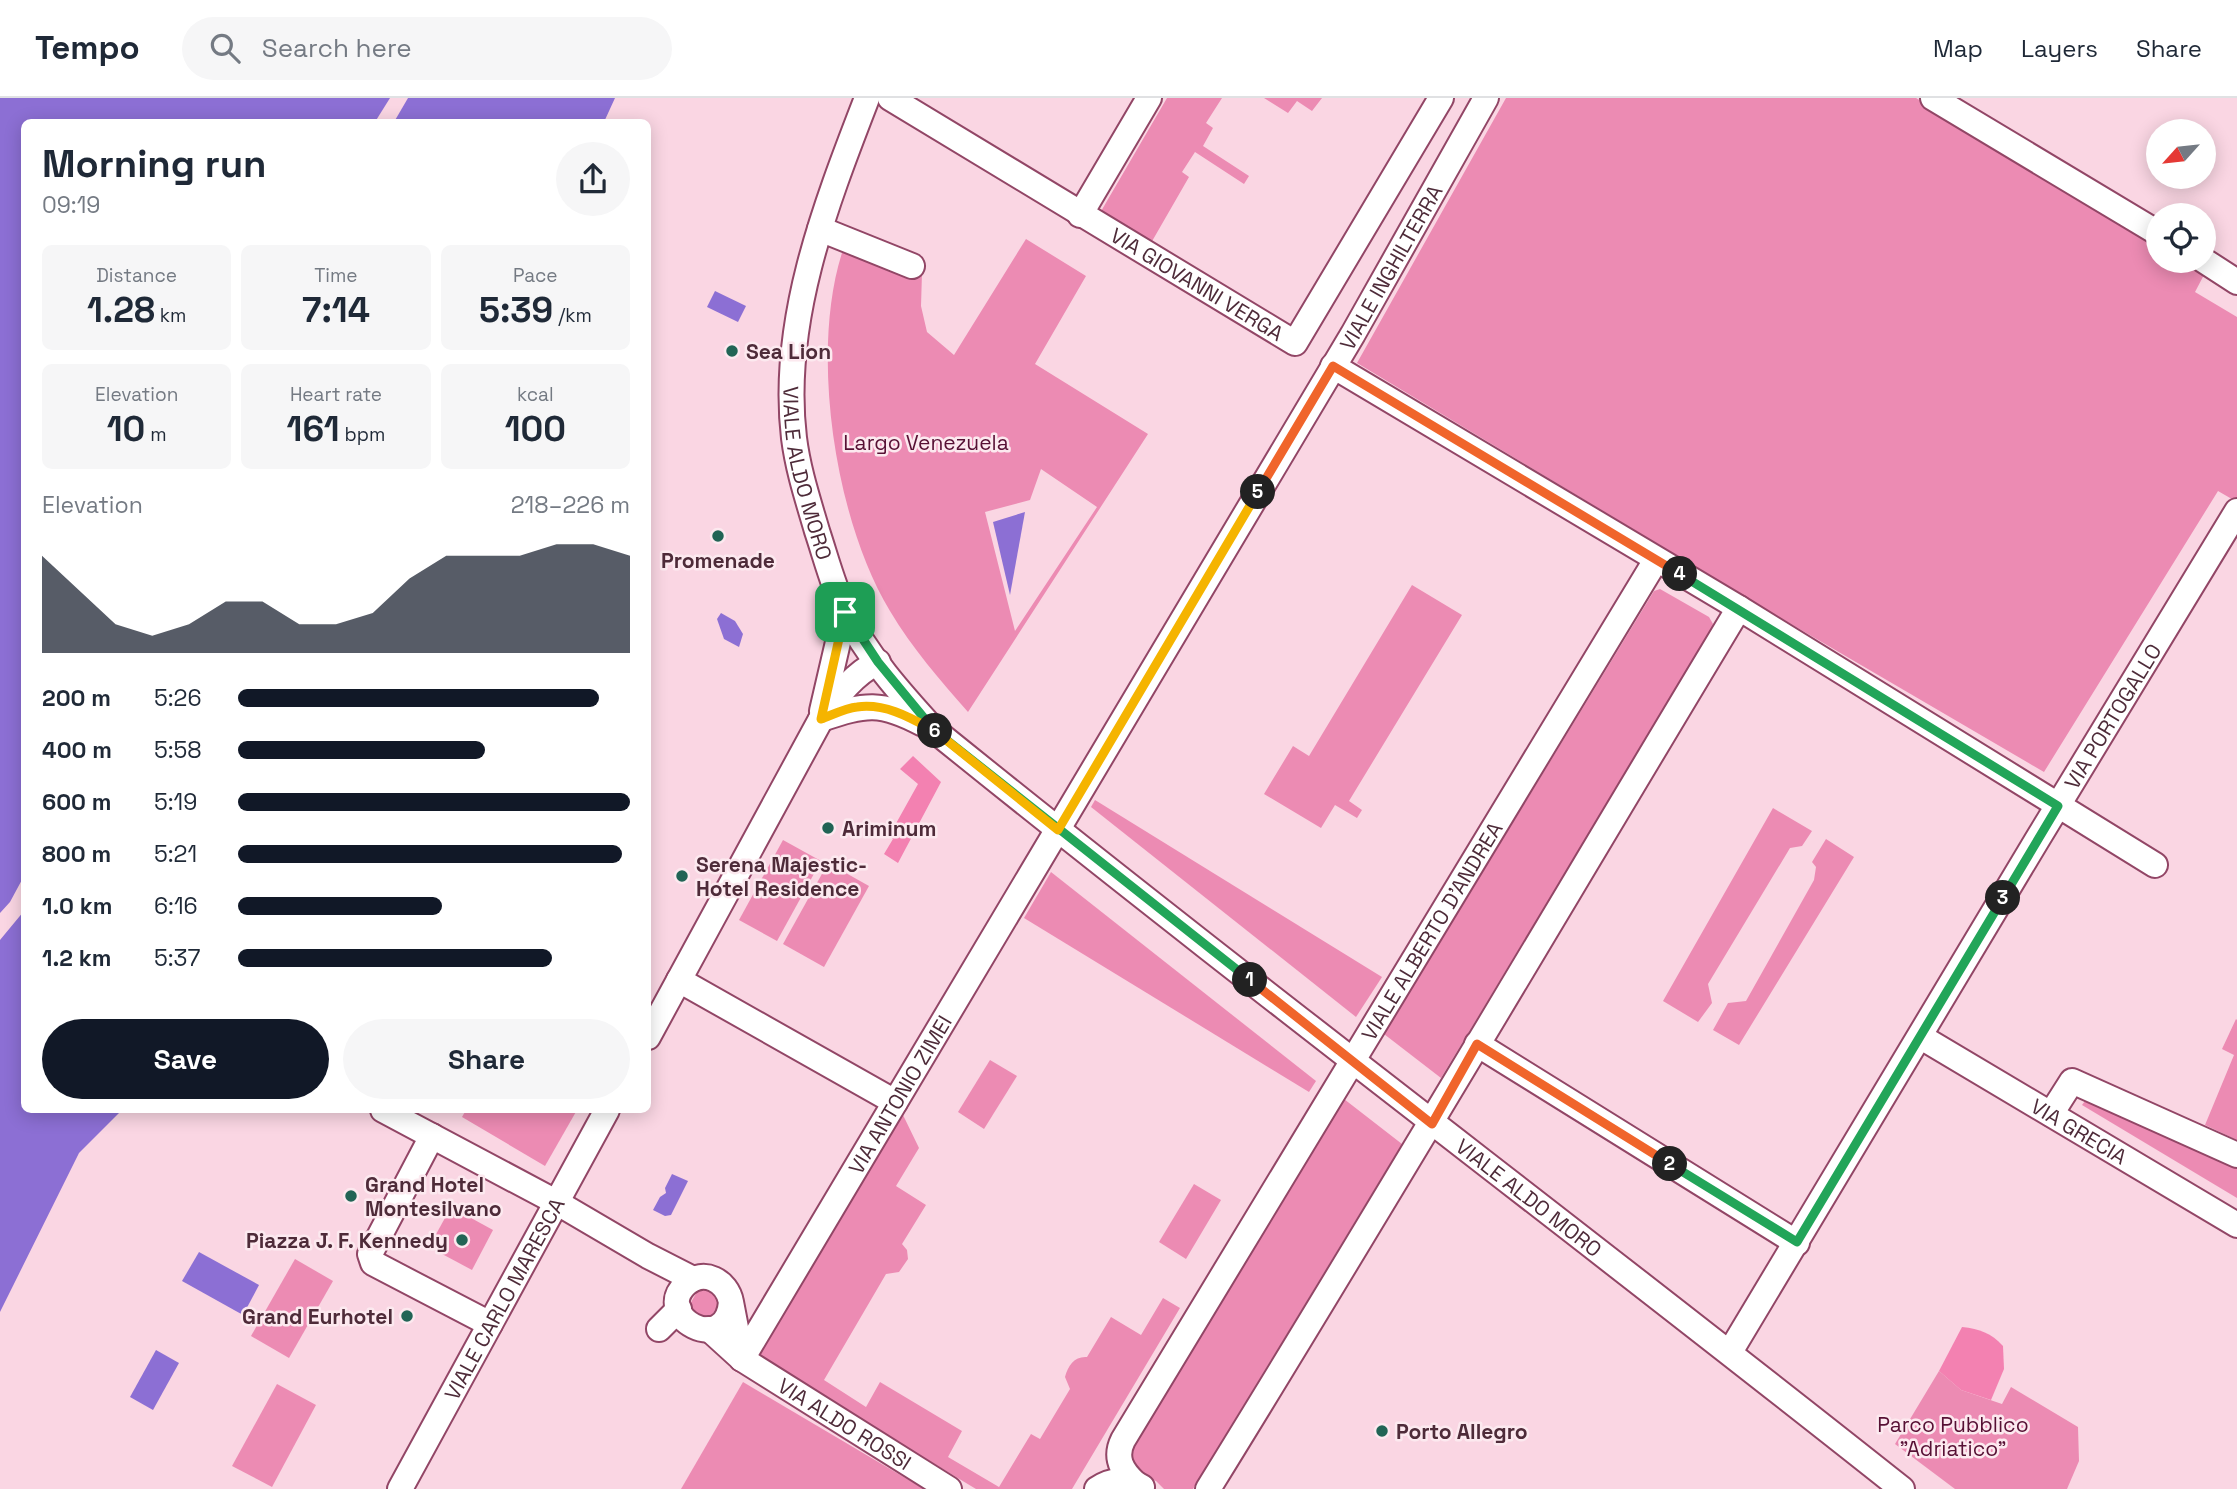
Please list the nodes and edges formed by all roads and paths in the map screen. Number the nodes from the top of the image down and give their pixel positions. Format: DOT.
graph roads {
  1 [pos="867,98"];
  2 [pos="890,98"];
  3 [pos="1149,98"];
  4 [pos="1441,98"];
  5 [pos="1486,98"];
  6 [pos="1933,98"];
  7 [pos="1080,215"];
  8 [pos="2146,226"];
  9 [pos="820,229"];
  10 [pos="912,266"];
  11 [pos="2216,268"];
  12 [pos="2237,282"];
  13 [pos="1333,366"];
  14 [pos="2237,511"];
  15 [pos="1657,560"];
  16 [pos="1739,608"];
  17 [pos="845,612"];
  18 [pos="878,662"];
  19 [pos="821,719"];
  20 [pos="934,730"];
  21 [pos="2058,806"];
  22 [pos="1058,830"];
  23 [pos="2155,865"];
  24 [pos="679,980"];
  25 [pos="651,1031"];
  26 [pos="1921,1037"];
  27 [pos="1477,1044"];
  28 [pos="1354,1062"];
  29 [pos="895,1102"];
  30 [pos="389,1113"];
  31 [pos="605,1113"];
  32 [pos="2051,1114"];
  33 [pos="1432,1124"];
  34 [pos="432,1136"];
  35 [pos="2237,1155"];
  36 [pos="556,1202"];
  37 [pos="2237,1225"];
  38 [pos="1797,1242"];
  39 [pos="648,1256"];
  40 [pos="693,1279"];
  41 [pos="731,1302"];
  42 [pos="678,1305"];
  43 [pos="490,1324"];
  44 [pos="659,1329"];
  45 [pos="709,1329"];
  46 [pos="1730,1352"];
  47 [pos="742,1359"];
  48 [pos="1140,1486"];
  49 [pos="400,1489"];
  50 [pos="949,1489"];
  51 [pos="1097,1489"];
  52 [pos="1208,1489"];
  53 [pos="1902,1489"];
  1 -- 9 [label="street, VIALE ALDO MORO"];
  2 -- 7 [label="street, VIA GIOVANNI VERGA"];
  3 -- 7 [label="street"];
  4 -- 7 [label="street, VIA GIOVANNI VERGA"];
  5 -- 13 [label="street, VIALE INGHILTERRA"];
  6 -- 8 [label="street"];
  9 -- 10 [label="street"];
  9 -- 17 [label="street, VIALE ALDO MORO"];
  11 -- 12 [label="street"];
  13 -- 15 [label="street"];
  13 -- 22 [label="street, VIALE INGHILTERRA"];
  14 -- 21 [label="street, VIA PORTOGALLO"];
  15 -- 16 [label="street"];
  15 -- 28 [label="street, VIALE ALBERTO D'ANDREA"];
  16 -- 21 [label="street"];
  16 -- 27 [label="street"];
  17 -- 18 [label="street, VIALE ALDO MORO"];
  17 -- 19 [label="street"];
  18 -- 19 [label="street"];
  18 -- 20 [label="street, VIALE ALDO MORO"];
  19 -- 20 [label="street"];
  19 -- 24 [label="street"];
  20 -- 22 [label="street, VIALE ALDO MORO"];
  21 -- 23 [label="street"];
  21 -- 26 [label="street, VIA PORTOGALLO"];
  22 -- 28 [label="street, VIALE ALDO MORO"];
  22 -- 29 [label="street, VIA ANTONIO ZIMEI"];
  24 -- 25 [label="street"];
  24 -- 29 [label="street"];
  26 -- 32 [label="street, VIA GRECIA"];
  26 -- 38 [label="street, VIA PORTOGALLO"];
  27 -- 33 [label="street"];
  27 -- 38 [label="street"];
  28 -- 33 [label="street, VIALE ALDO MORO"];
  28 -- 48 [label="street, VIALE ALBERTO D'ANDREA"];
  29 -- 47 [label="street, VIA ANTONIO ZIMEI"];
  30 -- 34 [label="street"];
  31 -- 36 [label="street, VIALE CARLO MARESCA"];
  32 -- 35 [label="street"];
  32 -- 37 [label="street, VIA GRECIA"];
  33 -- 46 [label="street, VIALE ALDO MORO"];
  33 -- 52 [label="street"];
  34 -- 36 [label="street"];
  34 -- 43 [label="street"];
  36 -- 39 [label="street"];
  36 -- 43 [label="street, VIALE CARLO MARESCA"];
  38 -- 46 [label="street, VIA PORTOGALLO"];
  39 -- 40 [label="street"];
  39 -- 42 [label="street"];
  40 -- 41 [label="street"];
  40 -- 42 [label="street"];
  41 -- 45 [label="street"];
  41 -- 47 [label="street"];
  42 -- 44 [label="street"];
  42 -- 45 [label="street"];
  43 -- 49 [label="street, VIALE CARLO MARESCA"];
  45 -- 47 [label="street, VIA ALDO ROSSI"];
  46 -- 53 [label="street, VIALE ALDO MORO"];
  47 -- 50 [label="street, VIA ALDO ROSSI"];
  48 -- 51 [label="street"];
}
